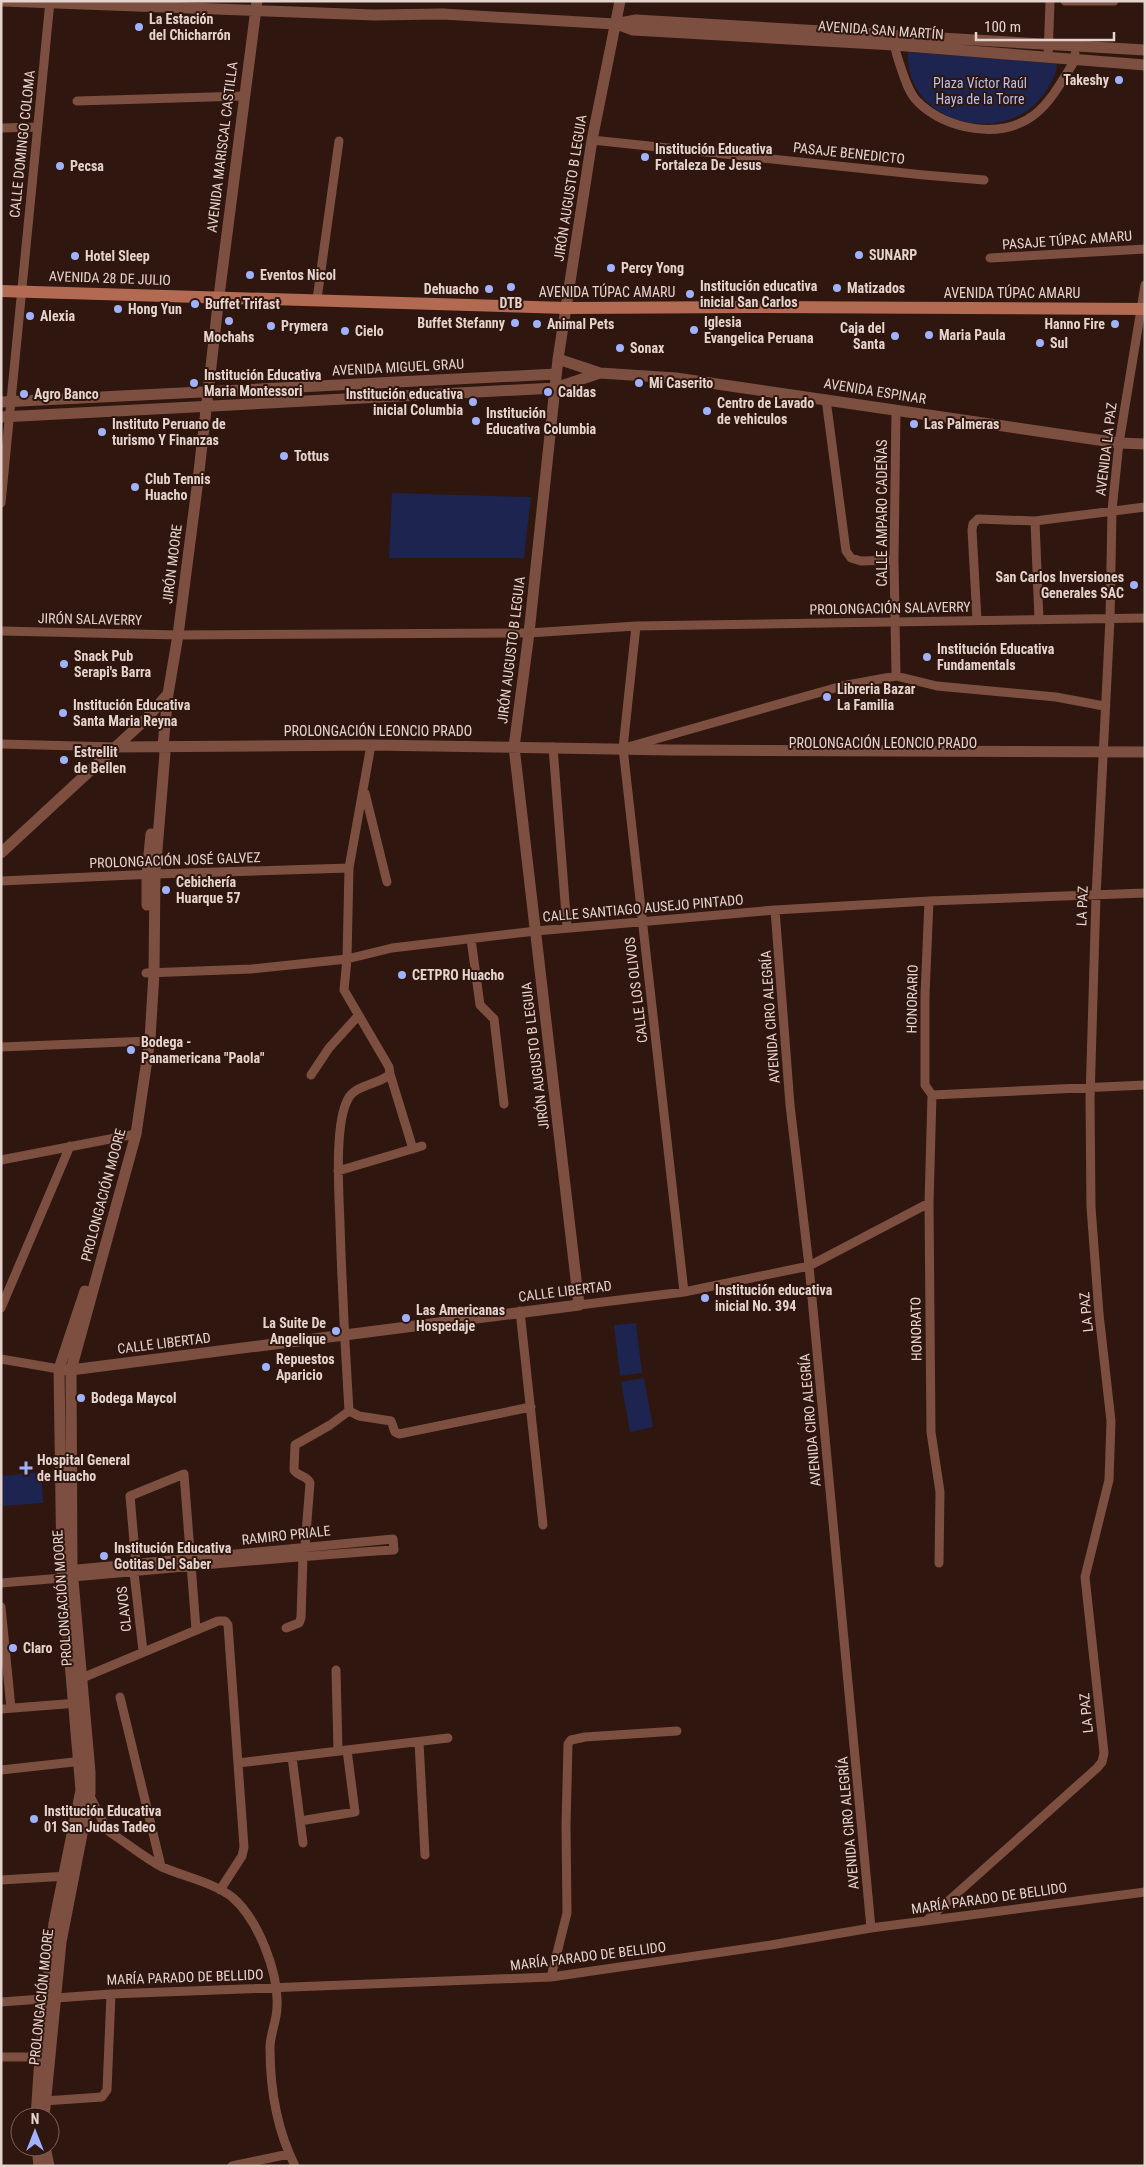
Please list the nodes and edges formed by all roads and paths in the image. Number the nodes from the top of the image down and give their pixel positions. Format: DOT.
graph roads {
  1 [pos="3,1"];
  2 [pos="620,1"];
  3 [pos="1050,1"];
  4 [pos="1065,1"];
  5 [pos="1114,1"];
  6 [pos="50,2"];
  7 [pos="156,4"];
  8 [pos="256,6"];
  9 [pos="615,24"];
  10 [pos="894,41"];
  11 [pos="1048,43"];
  12 [pos="1076,46"];
  13 [pos="1145,50"];
  14 [pos="1048,57"];
  15 [pos="1075,60"];
  16 [pos="1145,65"];
  17 [pos="244,96"];
  18 [pos="77,101"];
  19 [pos="37,127"];
  20 [pos="1,128"];
  21 [pos="592,140"];
  22 [pos="339,141"];
  23 [pos="984,180"];
  24 [pos="1145,248"];
  25 [pos="990,258"];
  26 [pos="1145,284"];
  27 [pos="22,290"];
  28 [pos="1,291"];
  29 [pos="218,296"];
  30 [pos="317,300"];
  31 [pos="567,308"];
  32 [pos="1142,309"];
  33 [pos="558,359"];
  34 [pos="600,373"];
  35 [pos="556,374"];
  36 [pos="555,388"];
  37 [pos="209,391"];
  38 [pos="826,399"];
  39 [pos="6,401"];
  40 [pos="208,405"];
  41 [pos="896,410"];
  42 [pos="6,416"];
  43 [pos="1119,443"];
  44 [pos="1145,444"];
  45 [pos="1,503"];
  46 [pos="1145,507"];
  47 [pos="1112,510"];
  48 [pos="1035,521"];
  49 [pos="894,560"];
  50 [pos="1145,618"];
  51 [pos="1110,619"];
  52 [pos="977,620"];
  53 [pos="1038,620"];
  54 [pos="896,622"];
  55 [pos="636,626"];
  56 [pos="1,630"];
  57 [pos="529,633"];
  58 [pos="178,635"];
  59 [pos="896,676"];
  60 [pos="168,694"];
  61 [pos="1104,706"];
  62 [pos="1,744"];
  63 [pos="371,745"];
  64 [pos="117,746"];
  65 [pos="162,746"];
  66 [pos="514,746"];
  67 [pos="554,747"];
  68 [pos="622,748"];
  69 [pos="1145,752"];
  70 [pos="1104,756"];
  71 [pos="1145,760"];
  72 [pos="364,788"];
  73 [pos="1,853"];
  74 [pos="349,868"];
  75 [pos="151,874"];
  76 [pos="1,881"];
  77 [pos="387,882"];
  78 [pos="1145,893"];
  79 [pos="1096,896"];
  80 [pos="929,901"];
  81 [pos="775,910"];
  82 [pos="642,921"];
  83 [pos="566,928"];
  84 [pos="536,931"];
  85 [pos="471,939"];
  86 [pos="347,959"];
  87 [pos="150,973"];
  88 [pos="358,1016"];
  89 [pos="146,1041"];
  90 [pos="1,1047"];
  91 [pos="390,1074"];
  92 [pos="311,1075"];
  93 [pos="1145,1085"];
  94 [pos="1091,1088"];
  95 [pos="932,1095"];
  96 [pos="504,1104"];
  97 [pos="133,1134"];
  98 [pos="70,1146"];
  99 [pos="2,1162"];
  100 [pos="338,1171"];
  101 [pos="929,1203"];
  102 [pos="809,1266"];
  103 [pos="684,1292"];
  104 [pos="578,1305"];
  105 [pos="1,1308"];
  106 [pos="520,1312"];
  107 [pos="344,1336"];
  108 [pos="1,1359"];
  109 [pos="65,1370"];
  110 [pos="531,1407"];
  111 [pos="349,1411"];
  112 [pos="543,1525"];
  113 [pos="305,1546"];
  114 [pos="303,1556"];
  115 [pos="191,1563"];
  116 [pos="939,1563"];
  117 [pos="135,1568"];
  118 [pos="68,1574"];
  119 [pos="1,1583"];
  120 [pos="1,1606"];
  121 [pos="286,1628"];
  122 [pos="196,1629"];
  123 [pos="143,1651"];
  124 [pos="336,1670"];
  125 [pos="82,1678"];
  126 [pos="120,1697"];
  127 [pos="79,1703"];
  128 [pos="6,1708"];
  129 [pos="677,1731"];
  130 [pos="448,1738"];
  131 [pos="419,1742"];
  132 [pos="342,1751"];
  133 [pos="292,1757"];
  134 [pos="83,1761"];
  135 [pos="238,1763"];
  136 [pos="1,1770"];
  137 [pos="85,1791"];
  138 [pos="300,1821"];
  139 [pos="302,1843"];
  140 [pos="425,1855"];
  141 [pos="161,1866"];
  142 [pos="69,1876"];
  143 [pos="1,1880"];
  144 [pos="220,1890"];
  145 [pos="1145,1892"];
  146 [pos="926,1921"];
  147 [pos="871,1928"];
  148 [pos="551,1976"];
  149 [pos="277,1987"];
  150 [pos="111,1994"];
  151 [pos="52,1997"];
  152 [pos="1,2002"];
  153 [pos="1,2057"];
  154 [pos="40,2057"];
  155 [pos="44,2101"];
  156 [pos="37,2107"];
  157 [pos="44,2107"];
  158 [pos="289,2154"];
  159 [pos="232,2166"];
  160 [pos="295,2166"];
  1 -- 6 [label="street, AVENIDA SAN MARTÍN"];
  2 -- 9 [label="street, JIRÓN AUGUSTO B LEGUIA"];
  3 -- 11 [label="street"];
  4 -- 5 [label="street"];
  6 -- 7 [label="street, AVENIDA SAN MARTÍN"];
  6 -- 19 [label="street, CALLE DOMINGO COLOMA"];
  7 -- 8 [label="street, AVENIDA SAN MARTÍN"];
  8 -- 9 [label="street, AVENIDA SAN MARTÍN"];
  8 -- 17 [label="street, AVENIDA MARISCAL CASTILLA"];
  9 -- 10 [label="street, AVENIDA SAN MARTÍN"];
  9 -- 21 [label="street, JIRÓN AUGUSTO B LEGUIA"];
  10 -- 11 [label="street, AVENIDA SAN MARTÍN"];
  10 -- 14 [label="street, AVENIDA SAN MARTÍN"];
  10 -- 15 [label="street"];
  11 -- 12 [label="street, AVENIDA SAN MARTÍN"];
  11 -- 14 [label="street"];
  12 -- 13 [label="street, AVENIDA SAN MARTÍN"];
  12 -- 15 [label="street"];
  14 -- 15 [label="street, AVENIDA SAN MARTÍN"];
  15 -- 16 [label="street, AVENIDA SAN MARTÍN"];
  17 -- 18 [label="street"];
  17 -- 29 [label="street, AVENIDA MARISCAL CASTILLA"];
  19 -- 20 [label="street"];
  19 -- 27 [label="street, CALLE DOMINGO COLOMA"];
  21 -- 23 [label="street, PASAJE BENEDICTO"];
  21 -- 31 [label="street, JIRÓN AUGUSTO B LEGUIA"];
  22 -- 30 [label="street"];
  24 -- 25 [label="street, PASAJE TÚPAC AMARU"];
  26 -- 32 [label="street, AVENIDA LA PAZ"];
  27 -- 28 [label="main road, AVENIDA 28 DE JULIO"];
  27 -- 29 [label="main road, AVENIDA 28 DE JULIO"];
  27 -- 39 [label="street, CALLE DOMINGO COLOMA"];
  29 -- 30 [label="main road, AVENIDA TÚPAC AMARU"];
  29 -- 37 [label="street, JIRÓN MOORE"];
  30 -- 31 [label="main road, AVENIDA TÚPAC AMARU"];
  31 -- 32 [label="main road, AVENIDA TÚPAC AMARU"];
  31 -- 33 [label="street, JIRÓN AUGUSTO B LEGUIA"];
  32 -- 43 [label="street, AVENIDA LA PAZ"];
  33 -- 34 [label="street, AVENIDA ESPINAR"];
  33 -- 35 [label="street, JIRÓN AUGUSTO B LEGUIA"];
  34 -- 36 [label="street, AVENIDA ESPINAR"];
  34 -- 38 [label="street, AVENIDA ESPINAR"];
  35 -- 36 [label="street, JIRÓN AUGUSTO B LEGUIA"];
  35 -- 37 [label="street, AVENIDA MIGUEL GRAU"];
  36 -- 40 [label="street, AVENIDA MIGUEL GRAU"];
  36 -- 57 [label="street, JIRÓN AUGUSTO B LEGUIA"];
  37 -- 39 [label="street, AVENIDA MIGUEL GRAU"];
  37 -- 40 [label="street, JIRÓN MOORE"];
  38 -- 41 [label="street, AVENIDA ESPINAR"];
  38 -- 49 [label="street"];
  39 -- 42 [label="street, CALLE DOMINGO COLOMA"];
  40 -- 42 [label="street, AVENIDA MIGUEL GRAU"];
  40 -- 58 [label="street, JIRÓN MOORE"];
  41 -- 43 [label="street, AVENIDA ESPINAR"];
  41 -- 49 [label="street, CALLE AMPARO CADEÑAS"];
  42 -- 45 [label="street, CALLE DOMINGO COLOMA"];
  43 -- 44 [label="street, AVENIDA ESPINAR"];
  43 -- 47 [label="street, AVENIDA LA PAZ"];
  46 -- 47 [label="street"];
  47 -- 48 [label="street"];
  47 -- 51 [label="street, AVENIDA LA PAZ"];
  48 -- 52 [label="street"];
  48 -- 53 [label="street"];
  49 -- 54 [label="street, CALLE AMPARO CADEÑAS"];
  50 -- 51 [label="street, PROLONGACIÓN SALAVERRY"];
  51 -- 53 [label="street, PROLONGACIÓN SALAVERRY"];
  51 -- 61 [label="street, LA PAZ"];
  52 -- 53 [label="street, PROLONGACIÓN SALAVERRY"];
  52 -- 54 [label="street, PROLONGACIÓN SALAVERRY"];
  54 -- 55 [label="street, PROLONGACIÓN SALAVERRY"];
  54 -- 59 [label="street, CALLE AMPARO CADEÑAS"];
  55 -- 57 [label="street, PROLONGACIÓN SALAVERRY"];
  55 -- 68 [label="street, CALLE LOS OLIVOS"];
  56 -- 58 [label="street, JIRÓN SALAVERRY"];
  57 -- 58 [label="street, JIRÓN SALAVERRY"];
  57 -- 66 [label="street, JIRÓN AUGUSTO B LEGUIA"];
  58 -- 60 [label="street, JIRÓN MOORE"];
  59 -- 61 [label="street, PROLONGACIÓN LEONCIO PRADO"];
  59 -- 68 [label="street, PROLONGACIÓN LEONCIO PRADO"];
  60 -- 64 [label="street"];
  60 -- 65 [label="street, JIRÓN MOORE"];
  61 -- 70 [label="street, LA PAZ"];
  62 -- 64 [label="street"];
  63 -- 65 [label="street, PROLONGACIÓN LEONCIO PRADO"];
  63 -- 66 [label="street, PROLONGACIÓN LEONCIO PRADO"];
  63 -- 72 [label="street"];
  64 -- 65 [label="street, PROLONGACIÓN LEONCIO PRADO"];
  64 -- 73 [label="street"];
  65 -- 75 [label="street, JIRÓN MOORE"];
  66 -- 67 [label="street, PROLONGACIÓN LEONCIO PRADO"];
  66 -- 84 [label="street, JIRÓN AUGUSTO B LEGUIA"];
  67 -- 68 [label="street, PROLONGACIÓN LEONCIO PRADO"];
  67 -- 83 [label="street"];
  68 -- 70 [label="street, PROLONGACIÓN LEONCIO PRADO"];
  68 -- 82 [label="street, CALLE LOS OLIVOS"];
  69 -- 70 [label="street, PROLONGACIÓN LEONCIO PRADO"];
  70 -- 71 [label="street, PROLONGACIÓN LEONCIO PRADO"];
  70 -- 79 [label="street, LA PAZ"];
  72 -- 74 [label="street"];
  72 -- 77 [label="street"];
  74 -- 75 [label="street, PROLONGACIÓN JOSÉ GALVEZ"];
  74 -- 86 [label="street"];
  75 -- 76 [label="street, PROLONGACIÓN JOSÉ GALVEZ"];
  75 -- 87 [label="street, PROLONGACIÓN MOORE"];
  78 -- 79 [label="street, CALLE SANTIAGO AUSEJO PINTADO"];
  79 -- 80 [label="street, CALLE SANTIAGO AUSEJO PINTADO"];
  79 -- 94 [label="street, LA PAZ"];
  80 -- 81 [label="street, CALLE SANTIAGO AUSEJO PINTADO"];
  80 -- 95 [label="street, HONORARIO"];
  81 -- 82 [label="street, CALLE SANTIAGO AUSEJO PINTADO"];
  81 -- 102 [label="street, AVENIDA CIRO ALEGRÍA"];
  82 -- 83 [label="street, CALLE SANTIAGO AUSEJO PINTADO"];
  82 -- 103 [label="street, CALLE LOS OLIVOS"];
  83 -- 84 [label="street, CALLE SANTIAGO AUSEJO PINTADO"];
  84 -- 85 [label="street, CALLE SANTIAGO AUSEJO PINTADO"];
  84 -- 104 [label="street, JIRÓN AUGUSTO B LEGUIA"];
  85 -- 86 [label="street, CALLE SANTIAGO AUSEJO PINTADO"];
  85 -- 96 [label="street"];
  86 -- 87 [label="street, CALLE SANTIAGO AUSEJO PINTADO"];
  86 -- 88 [label="street"];
  87 -- 89 [label="street, PROLONGACIÓN MOORE"];
  88 -- 91 [label="street"];
  88 -- 92 [label="street"];
  89 -- 90 [label="street"];
  89 -- 97 [label="street, PROLONGACIÓN MOORE"];
  91 -- 100 [label="street"];
  91 -- 100 [label="street"];
  93 -- 94 [label="street"];
  94 -- 95 [label="street"];
  94 -- 146 [label="street, LA PAZ"];
  95 -- 101 [label="street, HONORATO"];
  97 -- 98 [label="street"];
  97 -- 109 [label="street, PROLONGACIÓN MOORE"];
  98 -- 99 [label="street"];
  98 -- 105 [label="street"];
  100 -- 107 [label="street"];
  101 -- 102 [label="street, CALLE LIBERTAD"];
  101 -- 116 [label="street, HONORATO"];
  102 -- 103 [label="street, CALLE LIBERTAD"];
  102 -- 147 [label="street, AVENIDA CIRO ALEGRÍA"];
  103 -- 104 [label="street, CALLE LIBERTAD"];
  104 -- 106 [label="street, CALLE LIBERTAD"];
  106 -- 107 [label="street, CALLE LIBERTAD"];
  106 -- 110 [label="street"];
  107 -- 109 [label="street, CALLE LIBERTAD"];
  107 -- 111 [label="street"];
  108 -- 109 [label="street"];
  109 -- 118 [label="street, PROLONGACIÓN MOORE"];
  110 -- 111 [label="street"];
  110 -- 112 [label="street"];
  111 -- 113 [label="street"];
  113 -- 114 [label="street, RAMIRO PRIALE"];
  113 -- 115 [label="street, RAMIRO PRIALE"];
  114 -- 115 [label="street, RAMIRO PRIALE"];
  114 -- 121 [label="street"];
  115 -- 117 [label="street, RAMIRO PRIALE"];
  115 -- 117 [label="street, CLAVOS"];
  115 -- 122 [label="street"];
  117 -- 118 [label="street, RAMIRO PRIALE"];
  117 -- 123 [label="street, CLAVOS"];
  118 -- 119 [label="street, RAMIRO PRIALE"];
  118 -- 125 [label="street, PROLONGACIÓN MOORE"];
  118 -- 127 [label="street, PROLONGACIÓN MOORE"];
  120 -- 128 [label="street"];
  122 -- 123 [label="street"];
  122 -- 135 [label="street"];
  123 -- 125 [label="street"];
  124 -- 132 [label="street"];
  125 -- 127 [label="street, PROLONGACIÓN MOORE"];
  126 -- 141 [label="street"];
  127 -- 128 [label="street"];
  127 -- 134 [label="street, PROLONGACIÓN MOORE"];
  129 -- 148 [label="street"];
  130 -- 131 [label="street"];
  131 -- 132 [label="street"];
  131 -- 140 [label="street"];
  132 -- 133 [label="street"];
  132 -- 138 [label="street"];
  133 -- 135 [label="street"];
  133 -- 138 [label="street"];
  134 -- 136 [label="street"];
  134 -- 137 [label="street, PROLONGACIÓN MOORE"];
  135 -- 144 [label="street"];
  137 -- 141 [label="street"];
  137 -- 142 [label="street, PROLONGACIÓN MOORE"];
  138 -- 139 [label="street"];
  141 -- 144 [label="street"];
  142 -- 143 [label="street"];
  142 -- 151 [label="street, PROLONGACIÓN MOORE"];
  144 -- 149 [label="street"];
  145 -- 146 [label="street, MARÍA PARADO DE BELLIDO"];
  146 -- 147 [label="street, MARÍA PARADO DE BELLIDO"];
  147 -- 148 [label="street, MARÍA PARADO DE BELLIDO"];
  148 -- 149 [label="street, MARÍA PARADO DE BELLIDO"];
  149 -- 150 [label="street, MARÍA PARADO DE BELLIDO"];
  149 -- 158 [label="street"];
  150 -- 151 [label="street, MARÍA PARADO DE BELLIDO"];
  150 -- 155 [label="street"];
  151 -- 152 [label="street, MARÍA PARADO DE BELLIDO"];
  151 -- 154 [label="street, PROLONGACIÓN MOORE"];
  151 -- 155 [label="street, PROLONGACIÓN MOORE"];
  153 -- 154 [label="street"];
  154 -- 156 [label="street, PROLONGACIÓN MOORE"];
  155 -- 157 [label="street, PROLONGACIÓN MOORE"];
  158 -- 159 [label="street"];
  158 -- 160 [label="street"];
}
